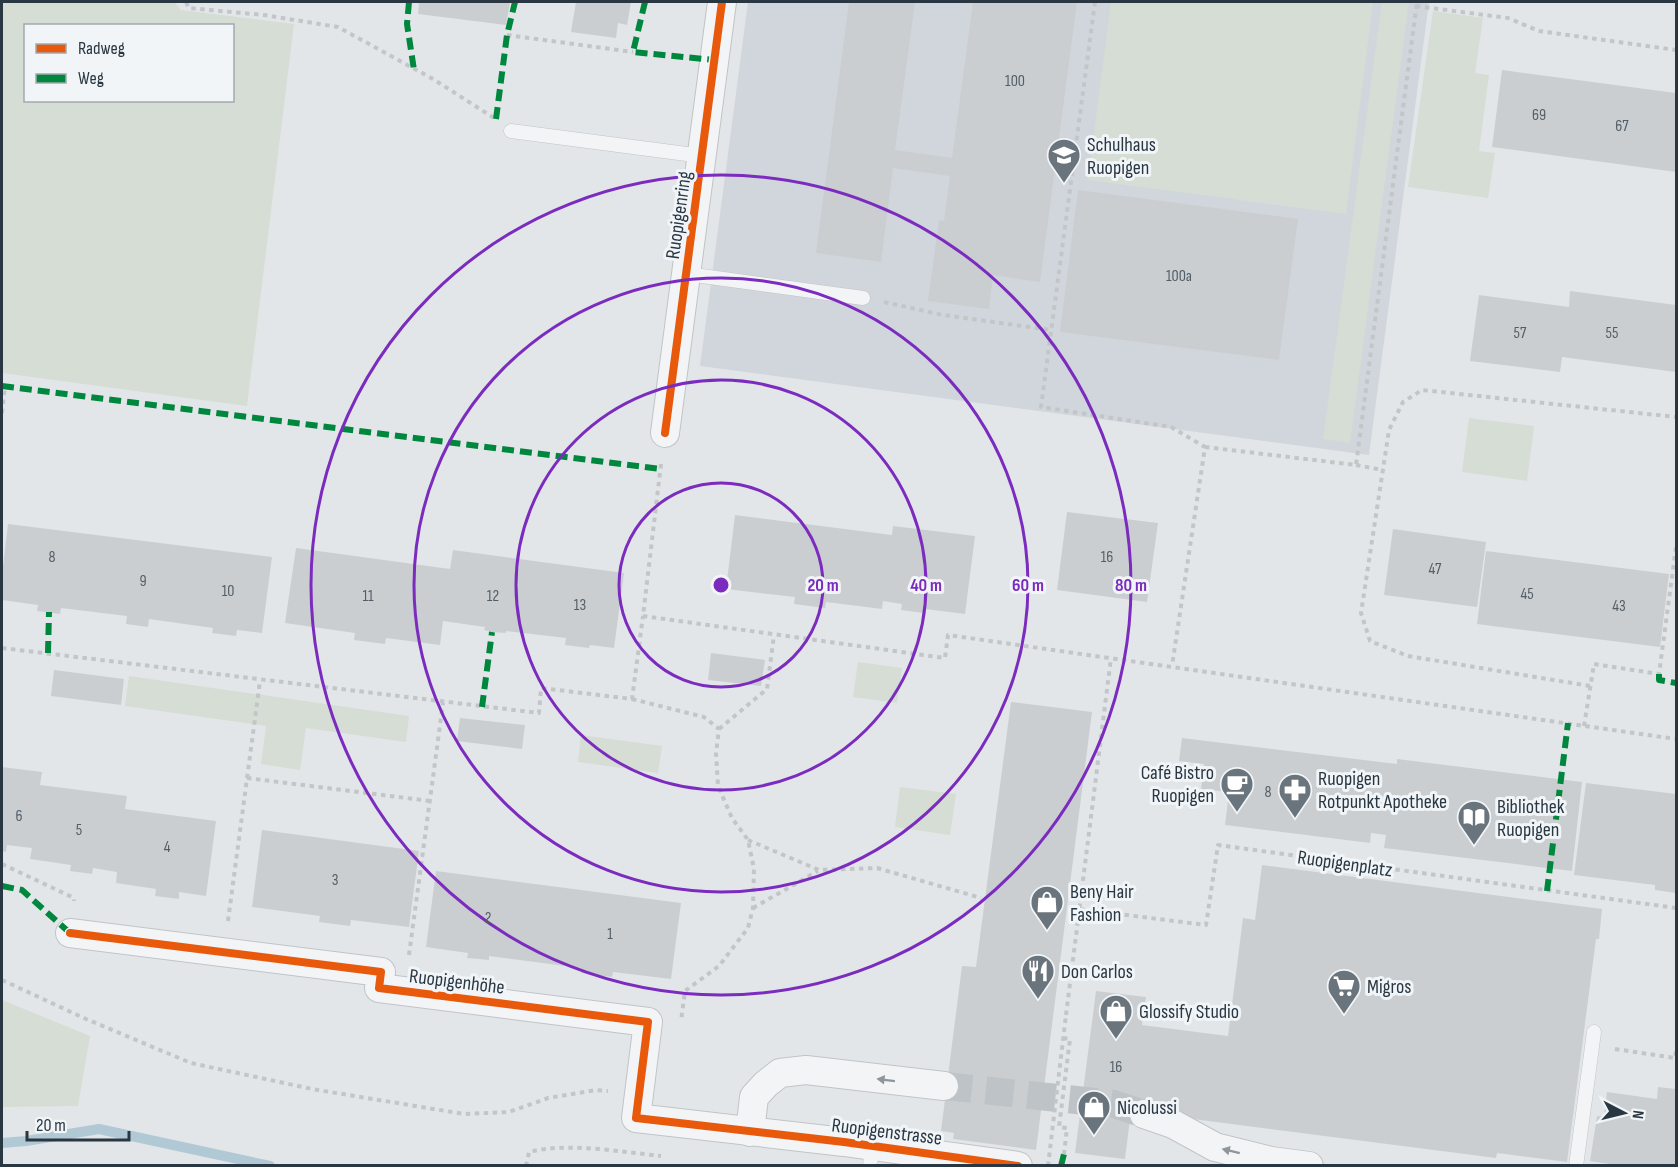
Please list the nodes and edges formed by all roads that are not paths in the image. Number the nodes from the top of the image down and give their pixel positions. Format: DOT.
graph roads {
  1 [pos="722,2"];
  2 [pos="511,131"];
  3 [pos="702,156"];
  4 [pos="687,274"];
  5 [pos="863,298"];
  6 [pos="665,433"];
  7 [pos="70,933"];
  8 [pos="1594,1032"];
  9 [pos="944,1086"];
  10 [pos="1144,1114"];
  11 [pos="750,1132"];
  12 [pos="871,1156"];
  13 [pos="1018,1166"];
  14 [pos="1309,1166"];
  15 [pos="1576,1166"];
  1 -- 3 [label="street, Ruopigenring"];
  2 -- 3 [label="lane"];
  3 -- 4 [label="street, Ruopigenring"];
  4 -- 5 [label="lane"];
  4 -- 6 [label="street, Ruopigenring"];
  7 -- 11 [label="street, Ruopigenhöhe"];
  8 -- 15 [label="lane"];
  9 -- 11 [label="street, one-way"];
  14 -- 10 [label="street, one-way"];
  11 -- 12 [label="street, Ruopigenstrasse"];
  12 -- 13 [label="street, Ruopigenstrasse"];
}
